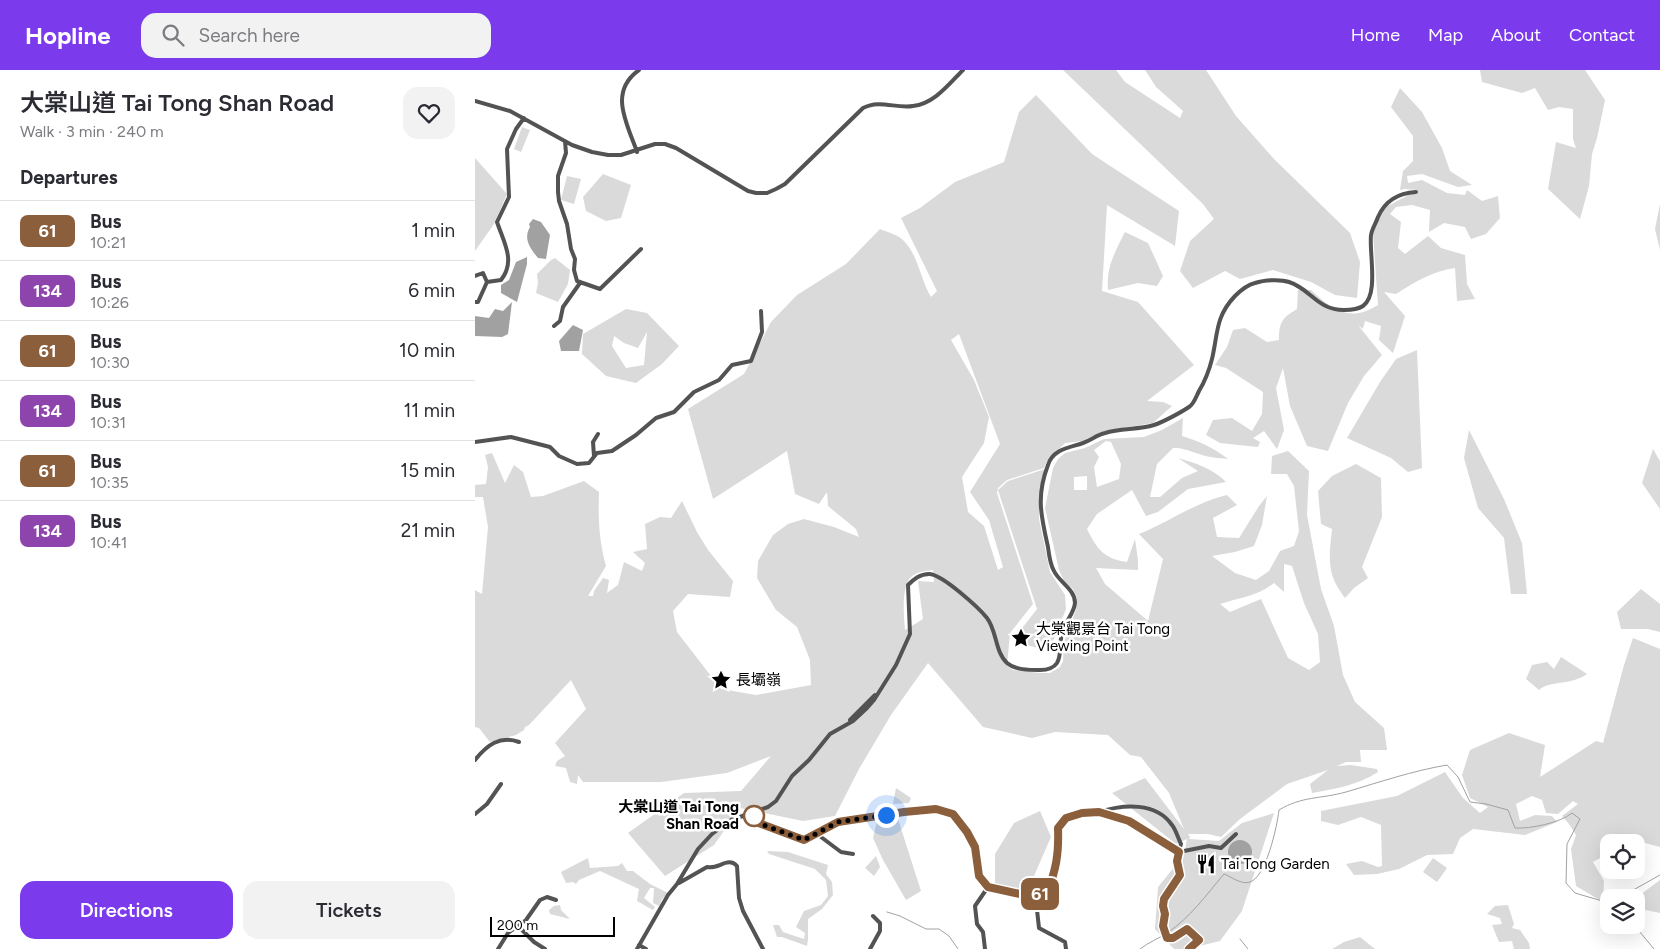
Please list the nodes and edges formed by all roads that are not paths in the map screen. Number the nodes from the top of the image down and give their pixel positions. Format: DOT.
graph roads {
  1 [pos="639,70"];
  2 [pos="963,70"];
  3 [pos="475,101"];
  4 [pos="524,118"];
  5 [pos="565,141"];
  6 [pos="637,152"];
  7 [pos="1416,192"];
  8 [pos="641,249"];
  9 [pos="475,276"];
  10 [pos="487,282"];
  11 [pos="580,283"];
  12 [pos="475,302"];
  13 [pos="761,311"];
  14 [pos="554,326"];
  15 [pos="599,434"];
  16 [pos="475,442"];
  17 [pos="594,456"];
  18 [pos="519,742"];
  19 [pos="475,760"];
  20 [pos="501,784"];
  21 [pos="753,812"];
  22 [pos="1099,812"];
  23 [pos="475,814"];
  24 [pos="743,816"];
  25 [pos="753,821"];
  26 [pos="817,834"];
  27 [pos="1237,834"];
  28 [pos="1179,852"];
  29 [pos="853,854"];
  30 [pos="677,884"];
  31 [pos="988,887"];
  32 [pos="1047,894"];
  33 [pos="556,900"];
  34 [pos="873,916"];
  35 [pos="518,926"];
  36 [pos="638,947"];
  37 [pos="498,949"];
  38 [pos="545,949"];
  39 [pos="646,949"];
  40 [pos="763,949"];
  41 [pos="870,949"];
  42 [pos="985,949"];
  43 [pos="1066,949"];
  44 [pos="1189,949"];
  1 -- 6 [label="street"];
  2 -- 6 [label="street"];
  3 -- 4 [label="street"];
  4 -- 5 [label="street"];
  4 -- 10 [label="street"];
  5 -- 6 [label="street"];
  5 -- 11 [label="street"];
  7 -- 21 [label="street"];
  8 -- 11 [label="street"];
  9 -- 10 [label="street"];
  10 -- 12 [label="street"];
  11 -- 14 [label="street"];
  13 -- 17 [label="street"];
  15 -- 17 [label="street"];
  16 -- 17 [label="street"];
  18 -- 19 [label="street"];
  20 -- 23 [label="street"];
  21 -- 24 [label="street"];
  21 -- 25 [label="street"];
  22 -- 28 [label="street"];
  22 -- 28 [label="street"];
  22 -- 32 [label="street"];
  24 -- 25 [label="street"];
  24 -- 30 [label="street"];
  25 -- 26 [label="street"];
  26 -- 29 [label="street"];
  26 -- 31 [label="street"];
  27 -- 28 [label="street"];
  28 -- 44 [label="street"];
  30 -- 36 [label="street"];
  30 -- 40 [label="street"];
  31 -- 32 [label="street"];
  31 -- 42 [label="street"];
  32 -- 43 [label="street"];
  33 -- 35 [label="street"];
  34 -- 41 [label="street"];
  35 -- 37 [label="street"];
  35 -- 38 [label="street"];
  36 -- 39 [label="street"];
}
